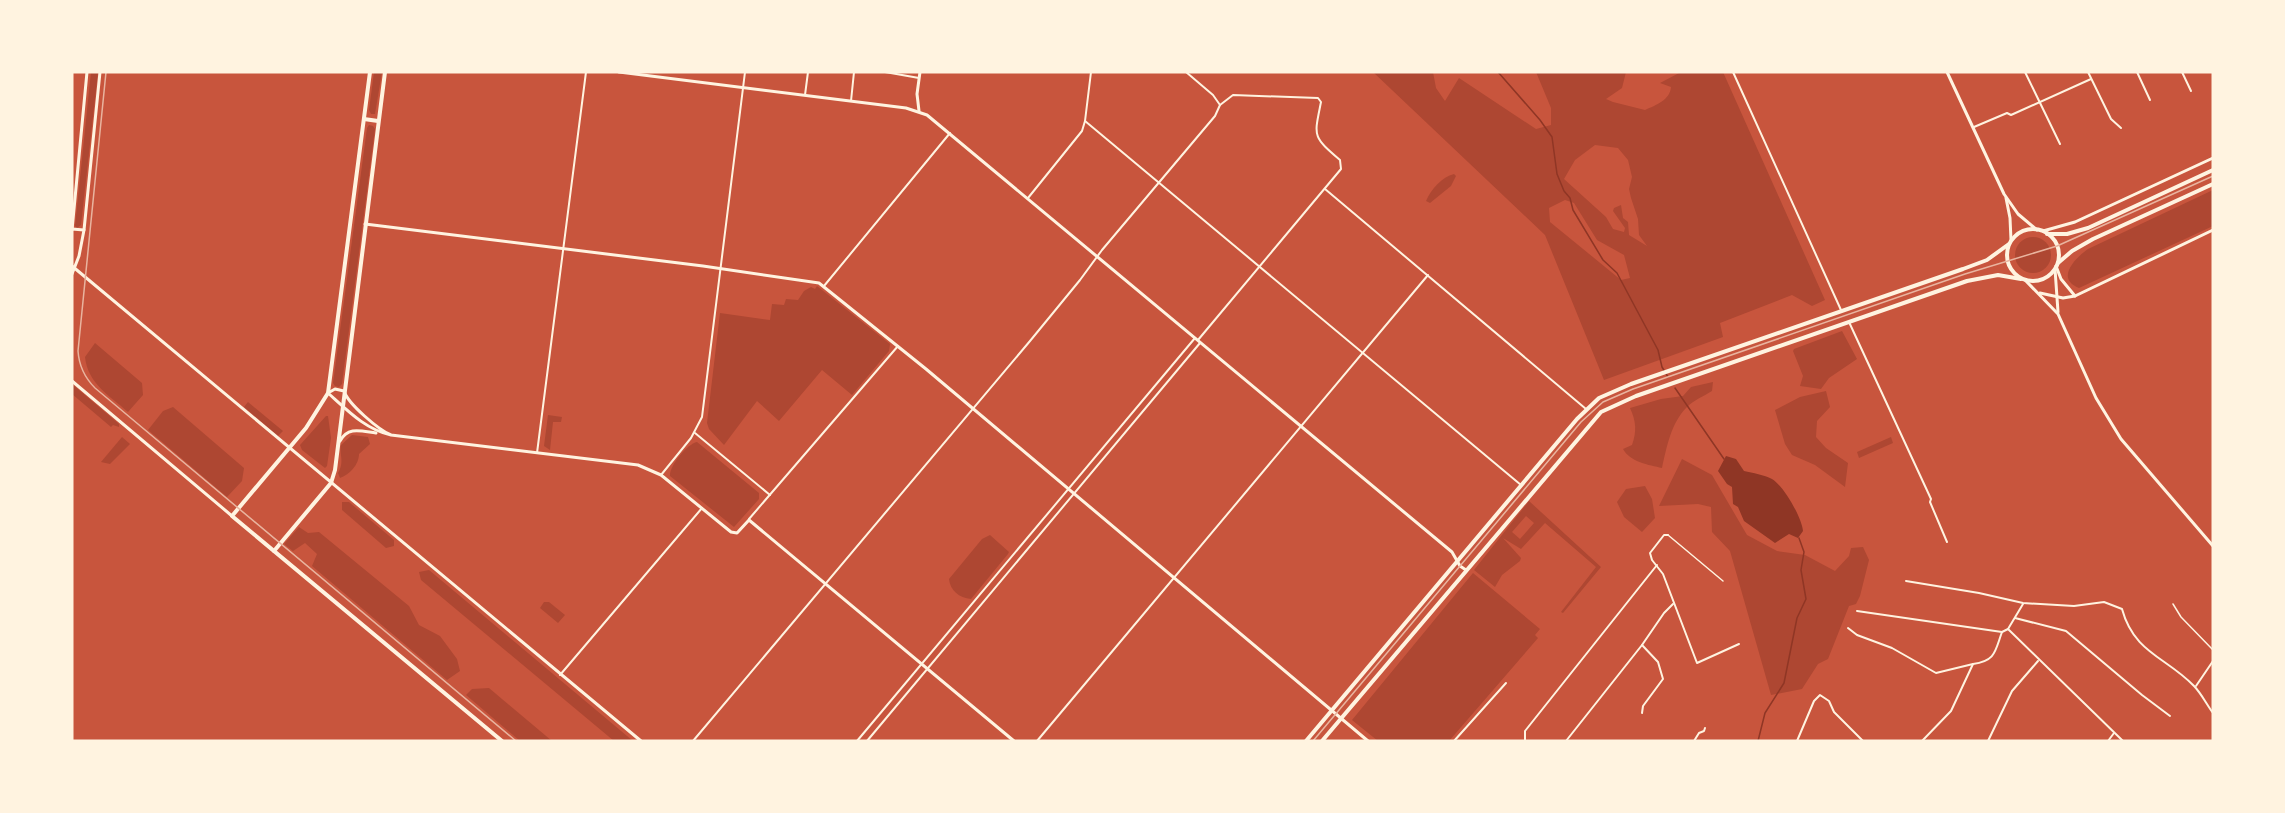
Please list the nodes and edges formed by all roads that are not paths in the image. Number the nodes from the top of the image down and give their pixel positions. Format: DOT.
graph roads {
  1 [pos="87,72"];
  2 [pos="100,72"];
  3 [pos="365,72"];
  4 [pos="370,72"];
  5 [pos="385,72"];
  6 [pos="586,72"];
  7 [pos="619,72"];
  8 [pos="745,72"];
  9 [pos="808,72"];
  10 [pos="854,72"];
  11 [pos="885,72"];
  12 [pos="920,72"];
  13 [pos="1091,72"];
  14 [pos="1186,72"];
  15 [pos="1733,72"];
  16 [pos="1947,72"];
  17 [pos="2025,72"];
  18 [pos="2088,72"];
  19 [pos="2137,72"];
  20 [pos="2182,72"];
  21 [pos="919,78"];
  22 [pos="2091,79"];
  23 [pos="744,88"];
  24 [pos="2191,91"];
  25 [pos="805,95"];
  26 [pos="2150,100"];
  27 [pos="851,101"];
  28 [pos="2040,103"];
  29 [pos="1220,105"];
  30 [pos="919,111"];
  31 [pos="364,119"];
  32 [pos="378,121"];
  33 [pos="1085,121"];
  34 [pos="1974,127"];
  35 [pos="2121,128"];
  36 [pos="950,133"];
  37 [pos="2060,144"];
  38 [pos="2213,158"];
  39 [pos="2213,170"];
  40 [pos="1158,182"];
  41 [pos="2213,184"];
  42 [pos="1325,189"];
  43 [pos="2004,194"];
  44 [pos="1028,198"];
  45 [pos="365,224"];
  46 [pos="72,229"];
  47 [pos="84,230"];
  48 [pos="2037,230"];
  49 [pos="2213,230"];
  50 [pos="2045,232"];
  51 [pos="2010,242"];
  52 [pos="563,249"];
  53 [pos="1097,256"];
  54 [pos="2056,266"];
  55 [pos="74,267"];
  56 [pos="1260,267"];
  57 [pos="720,269"];
  58 [pos="72,274"];
  59 [pos="1428,275"];
  60 [pos="2023,279"];
  61 [pos="824,286"];
  62 [pos="2040,293"];
  63 [pos="2074,296"];
  64 [pos="2056,297"];
  65 [pos="1842,311"];
  66 [pos="2058,314"];
  67 [pos="1849,322"];
  68 [pos="1198,340"];
  69 [pos="898,346"];
  70 [pos="1363,353"];
  71 [pos="72,380"];
  72 [pos="344,391"];
  73 [pos="328,393"];
  74 [pos="342,406"];
  75 [pos="973,409"];
  76 [pos="1586,409"];
  77 [pos="1301,427"];
  78 [pos="381,433"];
  79 [pos="695,433"];
  80 [pos="391,435"];
  81 [pos="289,448"];
  82 [pos="337,448"];
  83 [pos="537,453"];
  84 [pos="661,475"];
  85 [pos="331,483"];
  86 [pos="1521,485"];
  87 [pos="1067,489"];
  88 [pos="1074,494"];
  89 [pos="770,495"];
  90 [pos="702,508"];
  91 [pos="232,516"];
  92 [pos="749,520"];
  93 [pos="1668,535"];
  94 [pos="1947,542"];
  95 [pos="2213,546"];
  96 [pos="274,551"];
  97 [pos="1457,561"];
  98 [pos="1656,565"];
  99 [pos="1466,570"];
  100 [pos="1174,578"];
  101 [pos="1723,581"];
  102 [pos="1906,581"];
  103 [pos="826,583"];
  104 [pos="1674,603"];
  105 [pos="2023,603"];
  106 [pos="2173,604"];
  107 [pos="1857,611"];
  108 [pos="2015,618"];
  109 [pos="1848,628"];
  110 [pos="2008,629"];
  111 [pos="2002,632"];
  112 [pos="1739,644"];
  113 [pos="1642,645"];
  114 [pos="2213,650"];
  115 [pos="2038,661"];
  116 [pos="2213,662"];
  117 [pos="921,663"];
  118 [pos="1973,664"];
  119 [pos="928,668"];
  120 [pos="560,675"];
  121 [pos="1506,683"];
  122 [pos="2195,687"];
  123 [pos="1332,711"];
  124 [pos="1642,713"];
  125 [pos="2213,713"];
  126 [pos="2170,716"];
  127 [pos="1341,718"];
  128 [pos="1705,728"];
  129 [pos="2114,733"];
  130 [pos="502,741"];
  131 [pos="641,741"];
  132 [pos="693,741"];
  133 [pos="857,741"];
  134 [pos="867,741"];
  135 [pos="1014,741"];
  136 [pos="1037,741"];
  137 [pos="1306,741"];
  138 [pos="1322,741"];
  139 [pos="1368,741"];
  140 [pos="1456,741"];
  141 [pos="1525,741"];
  142 [pos="1566,741"];
  143 [pos="1694,741"];
  144 [pos="1797,741"];
  145 [pos="1863,741"];
  146 [pos="1922,741"];
  147 [pos="1988,741"];
  148 [pos="2108,741"];
  149 [pos="2123,741"];
  1 -- 46 [label="street"];
  2 -- 47 [label="street"];
  3 -- 4 [label="street"];
  4 -- 31 [label="main road"];
  5 -- 32 [label="main road"];
  6 -- 52 [label="street"];
  7 -- 23 [label="street"];
  8 -- 23 [label="street"];
  9 -- 25 [label="street"];
  10 -- 27 [label="street"];
  11 -- 21 [label="street"];
  12 -- 21 [label="street"];
  13 -- 33 [label="street"];
  14 -- 29 [label="street"];
  15 -- 65 [label="street"];
  16 -- 34 [label="street"];
  17 -- 28 [label="street"];
  18 -- 22 [label="street"];
  19 -- 26 [label="street"];
  20 -- 24 [label="street"];
  21 -- 30 [label="street"];
  22 -- 28 [label="street"];
  22 -- 35 [label="street"];
  23 -- 25 [label="street"];
  23 -- 57 [label="street"];
  25 -- 27 [label="street"];
  27 -- 30 [label="street"];
  28 -- 34 [label="street"];
  28 -- 37 [label="street"];
  29 -- 40 [label="street"];
  29 -- 42 [label="street"];
  30 -- 36 [label="street"];
  31 -- 32 [label="main road"];
  31 -- 73 [label="main road"];
  32 -- 45 [label="main road"];
  33 -- 40 [label="street"];
  33 -- 44 [label="street"];
  34 -- 43 [label="street"];
  36 -- 44 [label="street"];
  36 -- 61 [label="street"];
  38 -- 50 [label="street"];
  39 -- 50 [label="main road"];
  40 -- 53 [label="street"];
  40 -- 56 [label="street"];
  41 -- 54 [label="main road"];
  42 -- 56 [label="street"];
  42 -- 59 [label="street"];
  43 -- 48 [label="street"];
  43 -- 51 [label="street"];
  44 -- 53 [label="street"];
  45 -- 52 [label="street"];
  45 -- 72 [label="main road"];
  46 -- 47 [label="street"];
  47 -- 55 [label="street"];
  48 -- 50 [label="main road"];
  48 -- 51 [label="main road"];
  49 -- 63 [label="street"];
  50 -- 54 [label="main road"];
  51 -- 60 [label="main road"];
  51 -- 65 [label="main road"];
  52 -- 57 [label="street"];
  52 -- 83 [label="street"];
  53 -- 68 [label="street"];
  53 -- 75 [label="street"];
  54 -- 60 [label="main road"];
  54 -- 63 [label="street"];
  54 -- 64 [label="street"];
  55 -- 58 [label="street"];
  55 -- 81 [label="street"];
  56 -- 68 [label="street"];
  56 -- 70 [label="street"];
  57 -- 61 [label="street"];
  57 -- 79 [label="street"];
  59 -- 70 [label="street"];
  59 -- 76 [label="street"];
  60 -- 62 [label="street"];
  60 -- 67 [label="main road"];
  61 -- 69 [label="street"];
  62 -- 64 [label="street"];
  62 -- 66 [label="street"];
  63 -- 64 [label="street"];
  64 -- 66 [label="street"];
  65 -- 76 [label="main road"];
  66 -- 95 [label="street"];
  67 -- 94 [label="street"];
  67 -- 99 [label="main road"];
  68 -- 77 [label="street"];
  68 -- 87 [label="street"];
  68 -- 88 [label="street"];
  69 -- 75 [label="street"];
  69 -- 89 [label="street"];
  70 -- 77 [label="street"];
  70 -- 86 [label="street"];
  71 -- 91 [label="street"];
  72 -- 73 [label="street"];
  72 -- 74 [label="main road"];
  72 -- 80 [label="street"];
  73 -- 74 [label="street"];
  73 -- 81 [label="main road"];
  74 -- 78 [label="street"];
  74 -- 82 [label="main road"];
  75 -- 87 [label="street"];
  75 -- 103 [label="street"];
  76 -- 86 [label="main road"];
  77 -- 97 [label="street"];
  77 -- 100 [label="street"];
  78 -- 80 [label="street"];
  78 -- 82 [label="street"];
  79 -- 84 [label="street"];
  79 -- 89 [label="street"];
  80 -- 83 [label="street"];
  81 -- 85 [label="street"];
  81 -- 91 [label="main road"];
  82 -- 85 [label="main road"];
  83 -- 84 [label="street"];
  84 -- 90 [label="street"];
  85 -- 96 [label="main road"];
  85 -- 120 [label="street"];
  86 -- 97 [label="main road"];
  87 -- 88 [label="street"];
  87 -- 117 [label="street"];
  88 -- 100 [label="street"];
  88 -- 119 [label="street"];
  89 -- 92 [label="street"];
  90 -- 92 [label="street"];
  90 -- 120 [label="street"];
  91 -- 96 [label="main road"];
  92 -- 103 [label="street"];
  93 -- 98 [label="street"];
  93 -- 101 [label="lane"];
  96 -- 130 [label="main road"];
  97 -- 99 [label="street"];
  97 -- 123 [label="main road"];
  98 -- 104 [label="street"];
  98 -- 141 [label="street"];
  99 -- 127 [label="main road"];
  100 -- 123 [label="street"];
  100 -- 136 [label="street"];
  102 -- 105 [label="street"];
  103 -- 117 [label="street"];
  103 -- 132 [label="street"];
  104 -- 112 [label="street"];
  104 -- 113 [label="street"];
  105 -- 108 [label="street"];
  105 -- 122 [label="street"];
  106 -- 114 [label="lane"];
  107 -- 111 [label="street"];
  108 -- 110 [label="street"];
  108 -- 126 [label="street"];
  109 -- 118 [label="street"];
  110 -- 111 [label="street"];
  110 -- 115 [label="street"];
  111 -- 118 [label="street"];
  113 -- 124 [label="street"];
  113 -- 142 [label="street"];
  115 -- 129 [label="street"];
  115 -- 147 [label="street"];
  116 -- 122 [label="street"];
  117 -- 119 [label="street"];
  117 -- 133 [label="street"];
  118 -- 146 [label="street"];
  119 -- 134 [label="street"];
  119 -- 135 [label="street"];
  120 -- 131 [label="street"];
  121 -- 140 [label="street"];
  122 -- 125 [label="street"];
  123 -- 127 [label="street"];
  123 -- 137 [label="main road"];
  127 -- 138 [label="main road"];
  127 -- 139 [label="street"];
  128 -- 143 [label="street"];
  129 -- 148 [label="street"];
  129 -- 149 [label="street"];
  144 -- 145 [label="street"];
}
